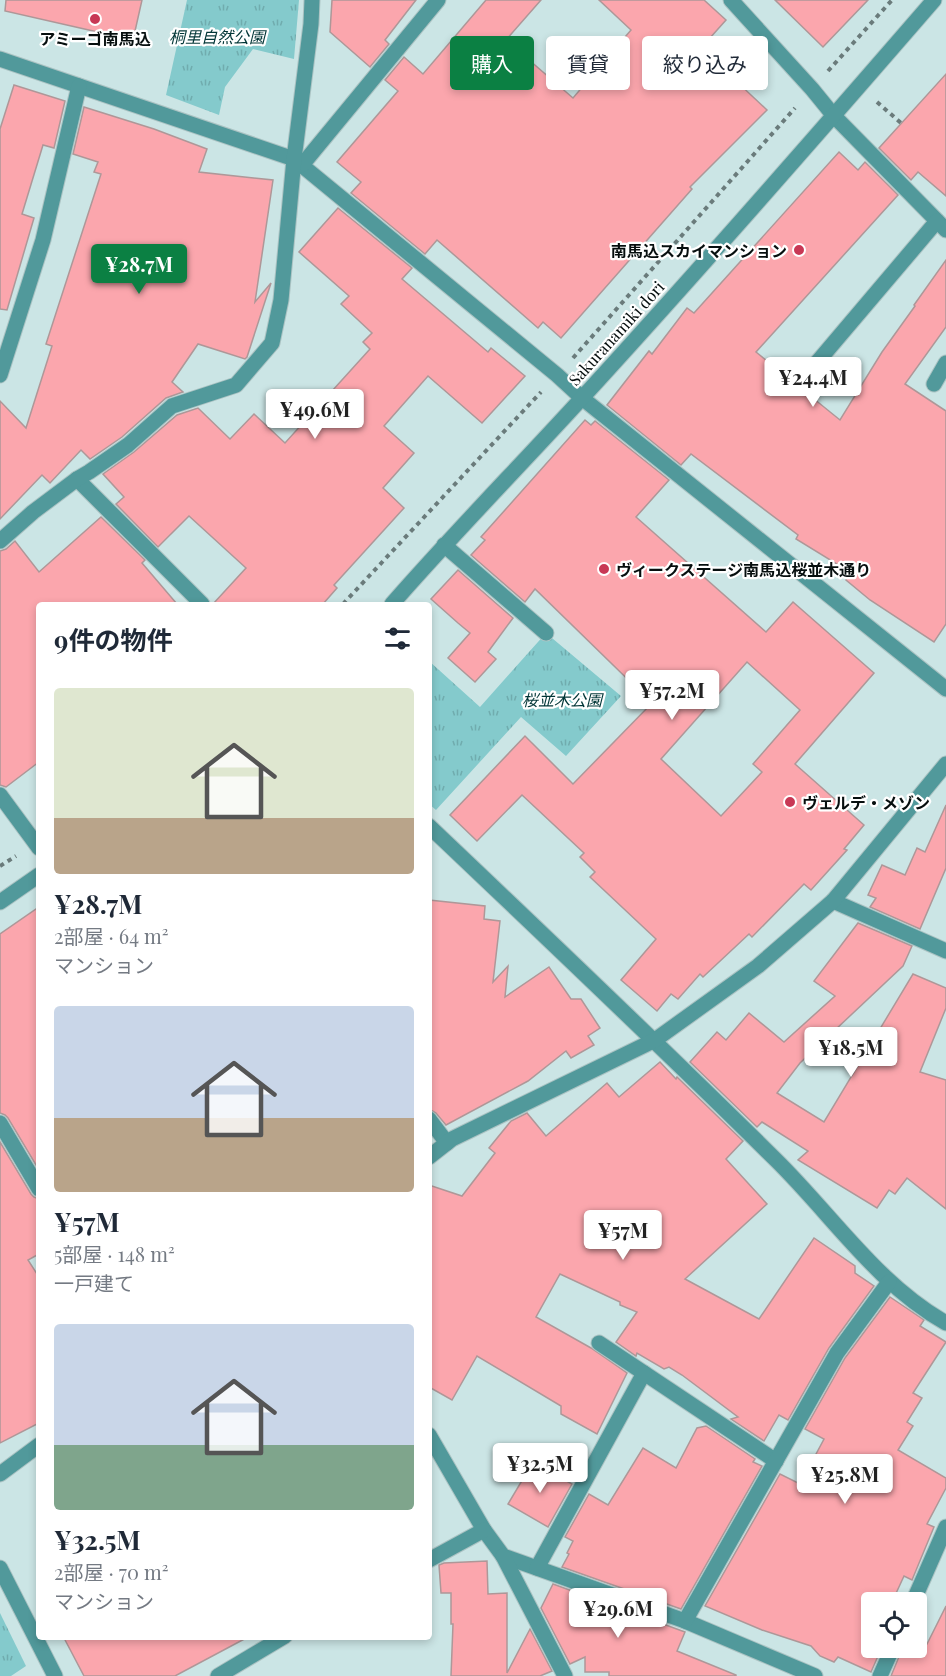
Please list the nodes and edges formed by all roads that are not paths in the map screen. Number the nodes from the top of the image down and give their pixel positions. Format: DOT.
graph roads {
  1 [pos="312,0"];
  2 [pos="438,0"];
  3 [pos="730,0"];
  4 [pos="934,0"];
  5 [pos="0,59"];
  6 [pos="79,86"];
  7 [pos="834,116"];
  8 [pos="298,162"];
  9 [pos="942,225"];
  10 [pos="946,363"];
  11 [pos="814,366"];
  12 [pos="0,375"];
  13 [pos="934,384"];
  14 [pos="582,398"];
  15 [pos="77,479"];
  16 [pos="0,541"];
  17 [pos="444,545"];
  18 [pos="200,602"];
  19 [pos="394,602"];
  20 [pos="546,633"];
  21 [pos="946,690"];
  22 [pos="946,764"];
  23 [pos="0,795"];
  24 [pos="432,829"];
  25 [pos="36,844"];
  26 [pos="36,877"];
  27 [pos="832,901"];
  28 [pos="0,902"];
  29 [pos="946,951"];
  30 [pos="654,1040"];
  31 [pos="0,1123"];
  32 [pos="432,1123"];
  33 [pos="447,1143"];
  34 [pos="432,1155"];
  35 [pos="36,1184"];
  36 [pos="889,1282"];
  37 [pos="946,1323"];
  38 [pos="599,1343"];
  39 [pos="644,1373"];
  40 [pos="432,1440"];
  41 [pos="36,1447"];
  42 [pos="776,1461"];
  43 [pos="0,1474"];
  44 [pos="946,1527"];
  45 [pos="484,1530"];
  46 [pos="503,1556"];
  47 [pos="432,1558"];
  48 [pos="0,1568"];
  49 [pos="537,1568"];
  50 [pos="917,1592"];
  51 [pos="685,1621"];
  52 [pos="36,1639"];
  53 [pos="37,1640"];
  54 [pos="279,1640"];
  55 [pos="888,1658"];
  56 [pos="55,1676"];
  57 [pos="218,1676"];
  58 [pos="565,1676"];
  59 [pos="815,1676"];
  60 [pos="880,1676"];
  1 -- 8 [label="street"];
  2 -- 8 [label="street"];
  3 -- 7 [label="street"];
  4 -- 7 [label="street, Sakuranamiki dori"];
  5 -- 6 [label="street"];
  6 -- 8 [label="street"];
  6 -- 12 [label="street"];
  7 -- 9 [label="street"];
  7 -- 14 [label="street, Sakuranamiki dori"];
  8 -- 14 [label="street"];
  8 -- 15 [label="street"];
  9 -- 11 [label="street"];
  10 -- 13 [label="street"];
  14 -- 17 [label="street, Sakuranamiki dori"];
  14 -- 21 [label="street"];
  15 -- 16 [label="street"];
  15 -- 18 [label="street"];
  17 -- 19 [label="street, Sakuranamiki dori"];
  17 -- 20 [label="street"];
  22 -- 27 [label="street"];
  23 -- 25 [label="street"];
  24 -- 30 [label="street"];
  26 -- 28 [label="street"];
  27 -- 29 [label="street"];
  27 -- 30 [label="street"];
  30 -- 33 [label="street"];
  30 -- 36 [label="street"];
  31 -- 35 [label="street"];
  32 -- 33 [label="street"];
  33 -- 34 [label="street"];
  36 -- 37 [label="street"];
  36 -- 42 [label="street"];
  38 -- 39 [label="street"];
  39 -- 42 [label="street"];
  39 -- 49 [label="street"];
  40 -- 45 [label="street"];
  41 -- 43 [label="street"];
  42 -- 51 [label="street"];
  44 -- 50 [label="street"];
  45 -- 46 [label="street"];
  45 -- 47 [label="street"];
  46 -- 49 [label="street"];
  46 -- 58 [label="street"];
  48 -- 52 [label="street"];
  49 -- 51 [label="street"];
  51 -- 59 [label="street"];
  53 -- 56 [label="street"];
  54 -- 57 [label="street"];
  55 -- 60 [label="street"];
}
